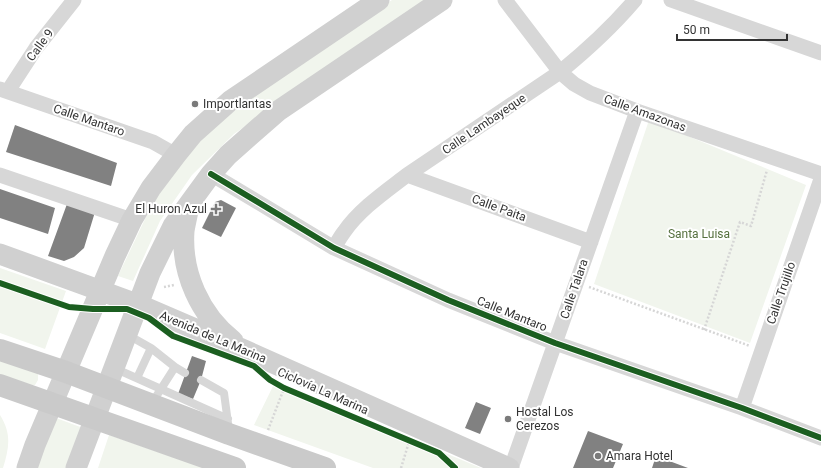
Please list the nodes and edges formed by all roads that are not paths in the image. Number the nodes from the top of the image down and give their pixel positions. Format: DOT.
graph roads {
  1 [pos="74,0"];
  2 [pos="379,0"];
  3 [pos="442,0"];
  4 [pos="505,0"];
  5 [pos="636,0"];
  6 [pos="671,0"];
  7 [pos="821,53"];
  8 [pos="560,72"];
  9 [pos="4,90"];
  10 [pos="637,111"];
  11 [pos="176,155"];
  12 [pos="211,174"];
  13 [pos="407,174"];
  14 [pos="821,174"];
  15 [pos="0,176"];
  16 [pos="821,179"];
  17 [pos="189,204"];
  18 [pos="132,220"];
  19 [pos="591,242"];
  20 [pos="334,248"];
  21 [pos="0,254"];
  22 [pos="101,290"];
  23 [pos="137,304"];
  24 [pos="126,334"];
  25 [pos="555,343"];
  26 [pos="152,348"];
  27 [pos="0,350"];
  28 [pos="244,350"];
  29 [pos="175,367"];
  30 [pos="66,372"];
  31 [pos="186,373"];
  32 [pos="110,378"];
  33 [pos="137,378"];
  34 [pos="201,380"];
  35 [pos="0,385"];
  36 [pos="156,397"];
  37 [pos="53,404"];
  38 [pos="742,408"];
  39 [pos="94,418"];
  40 [pos="228,427"];
  41 [pos="821,438"];
  42 [pos="27,468"];
  43 [pos="76,468"];
  44 [pos="235,468"];
  45 [pos="325,468"];
  46 [pos="510,468"];
  1 -- 9 [label="street, Calle 9"];
  2 -- 11 [label="main road"];
  3 -- 12 [label="main road"];
  4 -- 8 [label="street, Calle Amazonas"];
  5 -- 8 [label="street, Calle Lambayeque"];
  6 -- 7 [label="street"];
  8 -- 10 [label="street, Calle Amazonas"];
  8 -- 13 [label="street, Calle Lambayeque"];
  9 -- 11 [label="street, Calle Mantaro"];
  10 -- 14 [label="street, Calle Amazonas"];
  10 -- 19 [label="street, Calle Talara"];
  11 -- 18 [label="main road"];
  12 -- 17 [label="main road"];
  12 -- 20 [label="street, Calle Mantaro"];
  13 -- 19 [label="street, Calle Paita"];
  13 -- 20 [label="street, Calle Lambayeque"];
  15 -- 18 [label="street"];
  16 -- 38 [label="street, Calle Trujillo"];
  17 -- 23 [label="main road"];
  17 -- 28 [label="main road"];
  18 -- 22 [label="main road"];
  19 -- 25 [label="street, Calle Talara"];
  20 -- 25 [label="street, Calle Mantaro"];
  21 -- 22 [label="main road, Avenida de La Marina"];
  22 -- 23 [label="main road, Avenida de La Marina"];
  22 -- 30 [label="main road"];
  23 -- 24 [label="main road"];
  23 -- 28 [label="main road, Avenida de La Marina"];
  24 -- 26 [label="lane"];
  24 -- 32 [label="main road"];
  25 -- 38 [label="street, Calle Mantaro"];
  25 -- 46 [label="street, Calle Talara"];
  26 -- 29 [label="lane"];
  26 -- 33 [label="lane"];
  27 -- 30 [label="main road"];
  28 -- 46 [label="main road, Avenida de La Marina"];
  29 -- 31 [label="lane"];
  29 -- 36 [label="lane"];
  30 -- 32 [label="main road"];
  30 -- 37 [label="main road"];
  32 -- 33 [label="lane"];
  32 -- 36 [label="main road"];
  32 -- 39 [label="main road"];
  33 -- 36 [label="lane"];
  34 -- 40 [label="lane"];
  35 -- 37 [label="main road"];
  36 -- 40 [label="main road"];
  37 -- 39 [label="main road"];
  37 -- 42 [label="main road"];
  38 -- 41 [label="street, Calle Mantaro"];
  39 -- 43 [label="main road"];
  39 -- 44 [label="main road"];
  40 -- 45 [label="main road"];
}
